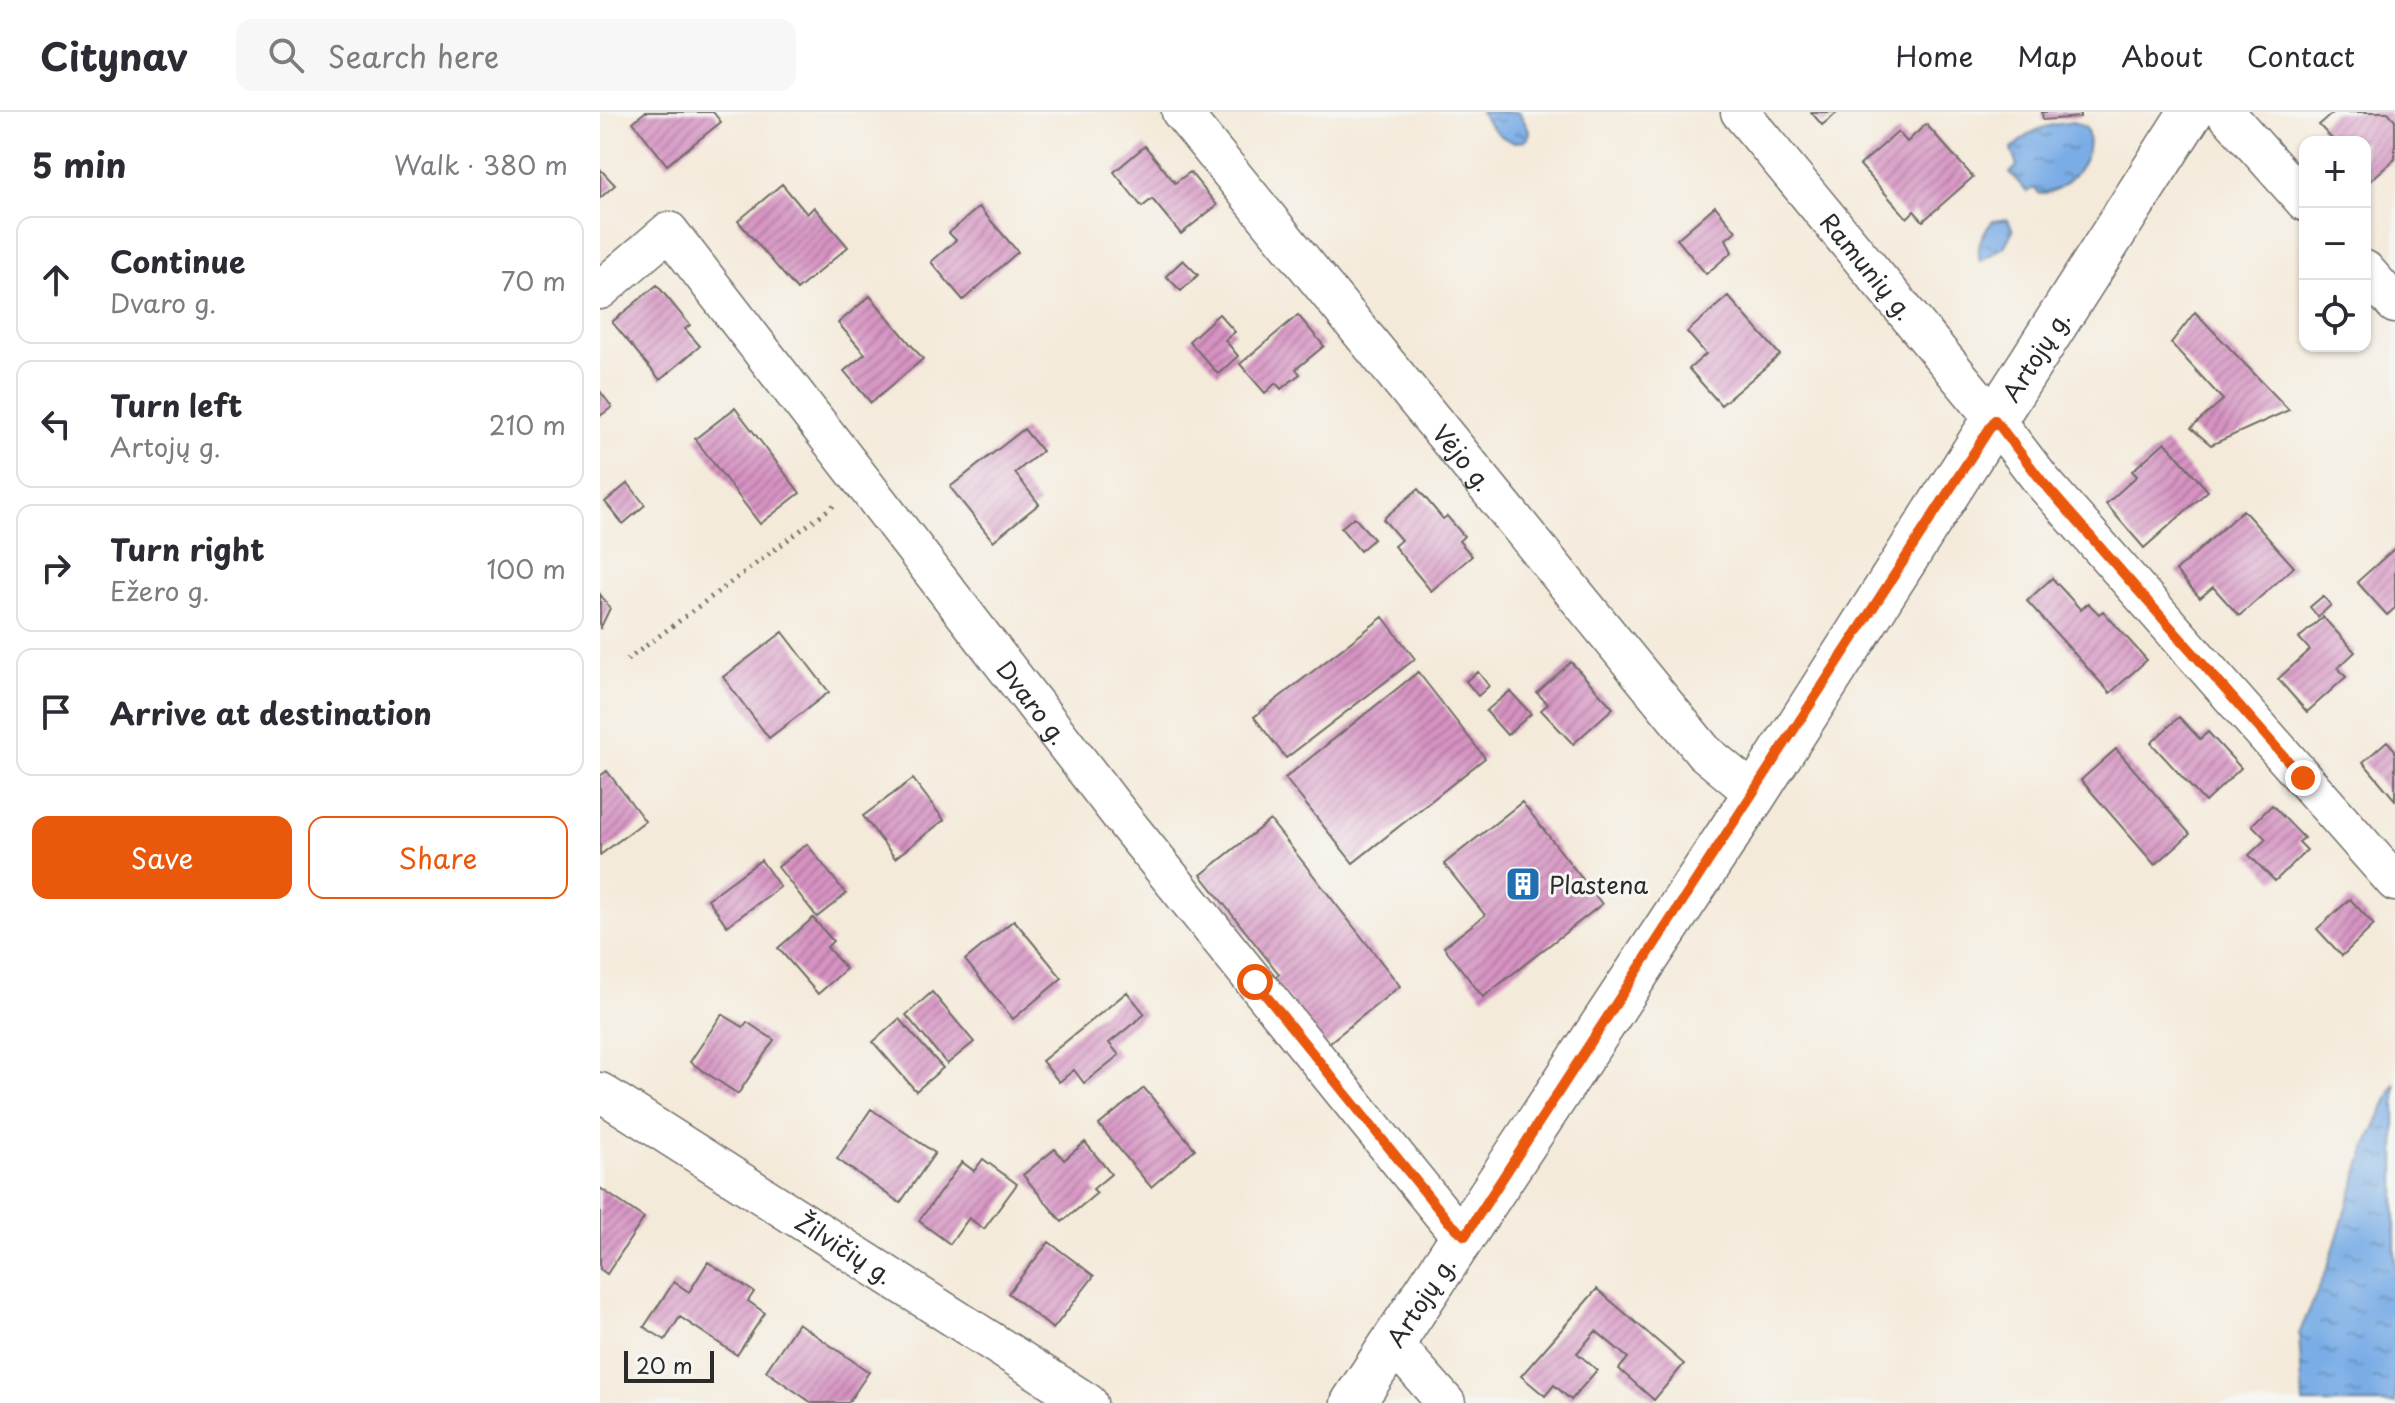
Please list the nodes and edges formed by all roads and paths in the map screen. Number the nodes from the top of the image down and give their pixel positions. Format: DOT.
graph roads {
  1 [pos="1181,112"];
  2 [pos="1740,112"];
  3 [pos="2191,112"];
  4 [pos="2225,112"];
  5 [pos="2299,195"];
  6 [pos="2371,277"];
  7 [pos="600,290"];
  8 [pos="2395,304"];
  9 [pos="1995,420"];
  10 [pos="863,484"];
  11 [pos="627,660"];
  12 [pos="1755,794"];
  13 [pos="2395,882"];
  14 [pos="600,1092"];
  15 [pos="1465,1236"];
  16 [pos="1393,1343"];
  17 [pos="1088,1403"];
  18 [pos="1353,1403"];
  19 [pos="1446,1403"];
  1 -- 12 [label="street, Vėjo g."];
  2 -- 9 [label="street, Ramunių g."];
  3 -- 9 [label="main road, Artojų g."];
  4 -- 5 [label="street"];
  6 -- 8 [label="street"];
  7 -- 10 [label="street, Dvaro g."];
  9 -- 12 [label="main road, Artojų g."];
  9 -- 13 [label="street, Ramunių g."];
  10 -- 11 [label="path"];
  10 -- 15 [label="street, Dvaro g."];
  12 -- 15 [label="main road, Artojų g."];
  14 -- 17 [label="street, Žilvičių g."];
  15 -- 16 [label="main road, Artojų g."];
  16 -- 18 [label="main road, Artojų g."];
  16 -- 19 [label="street"];
}
